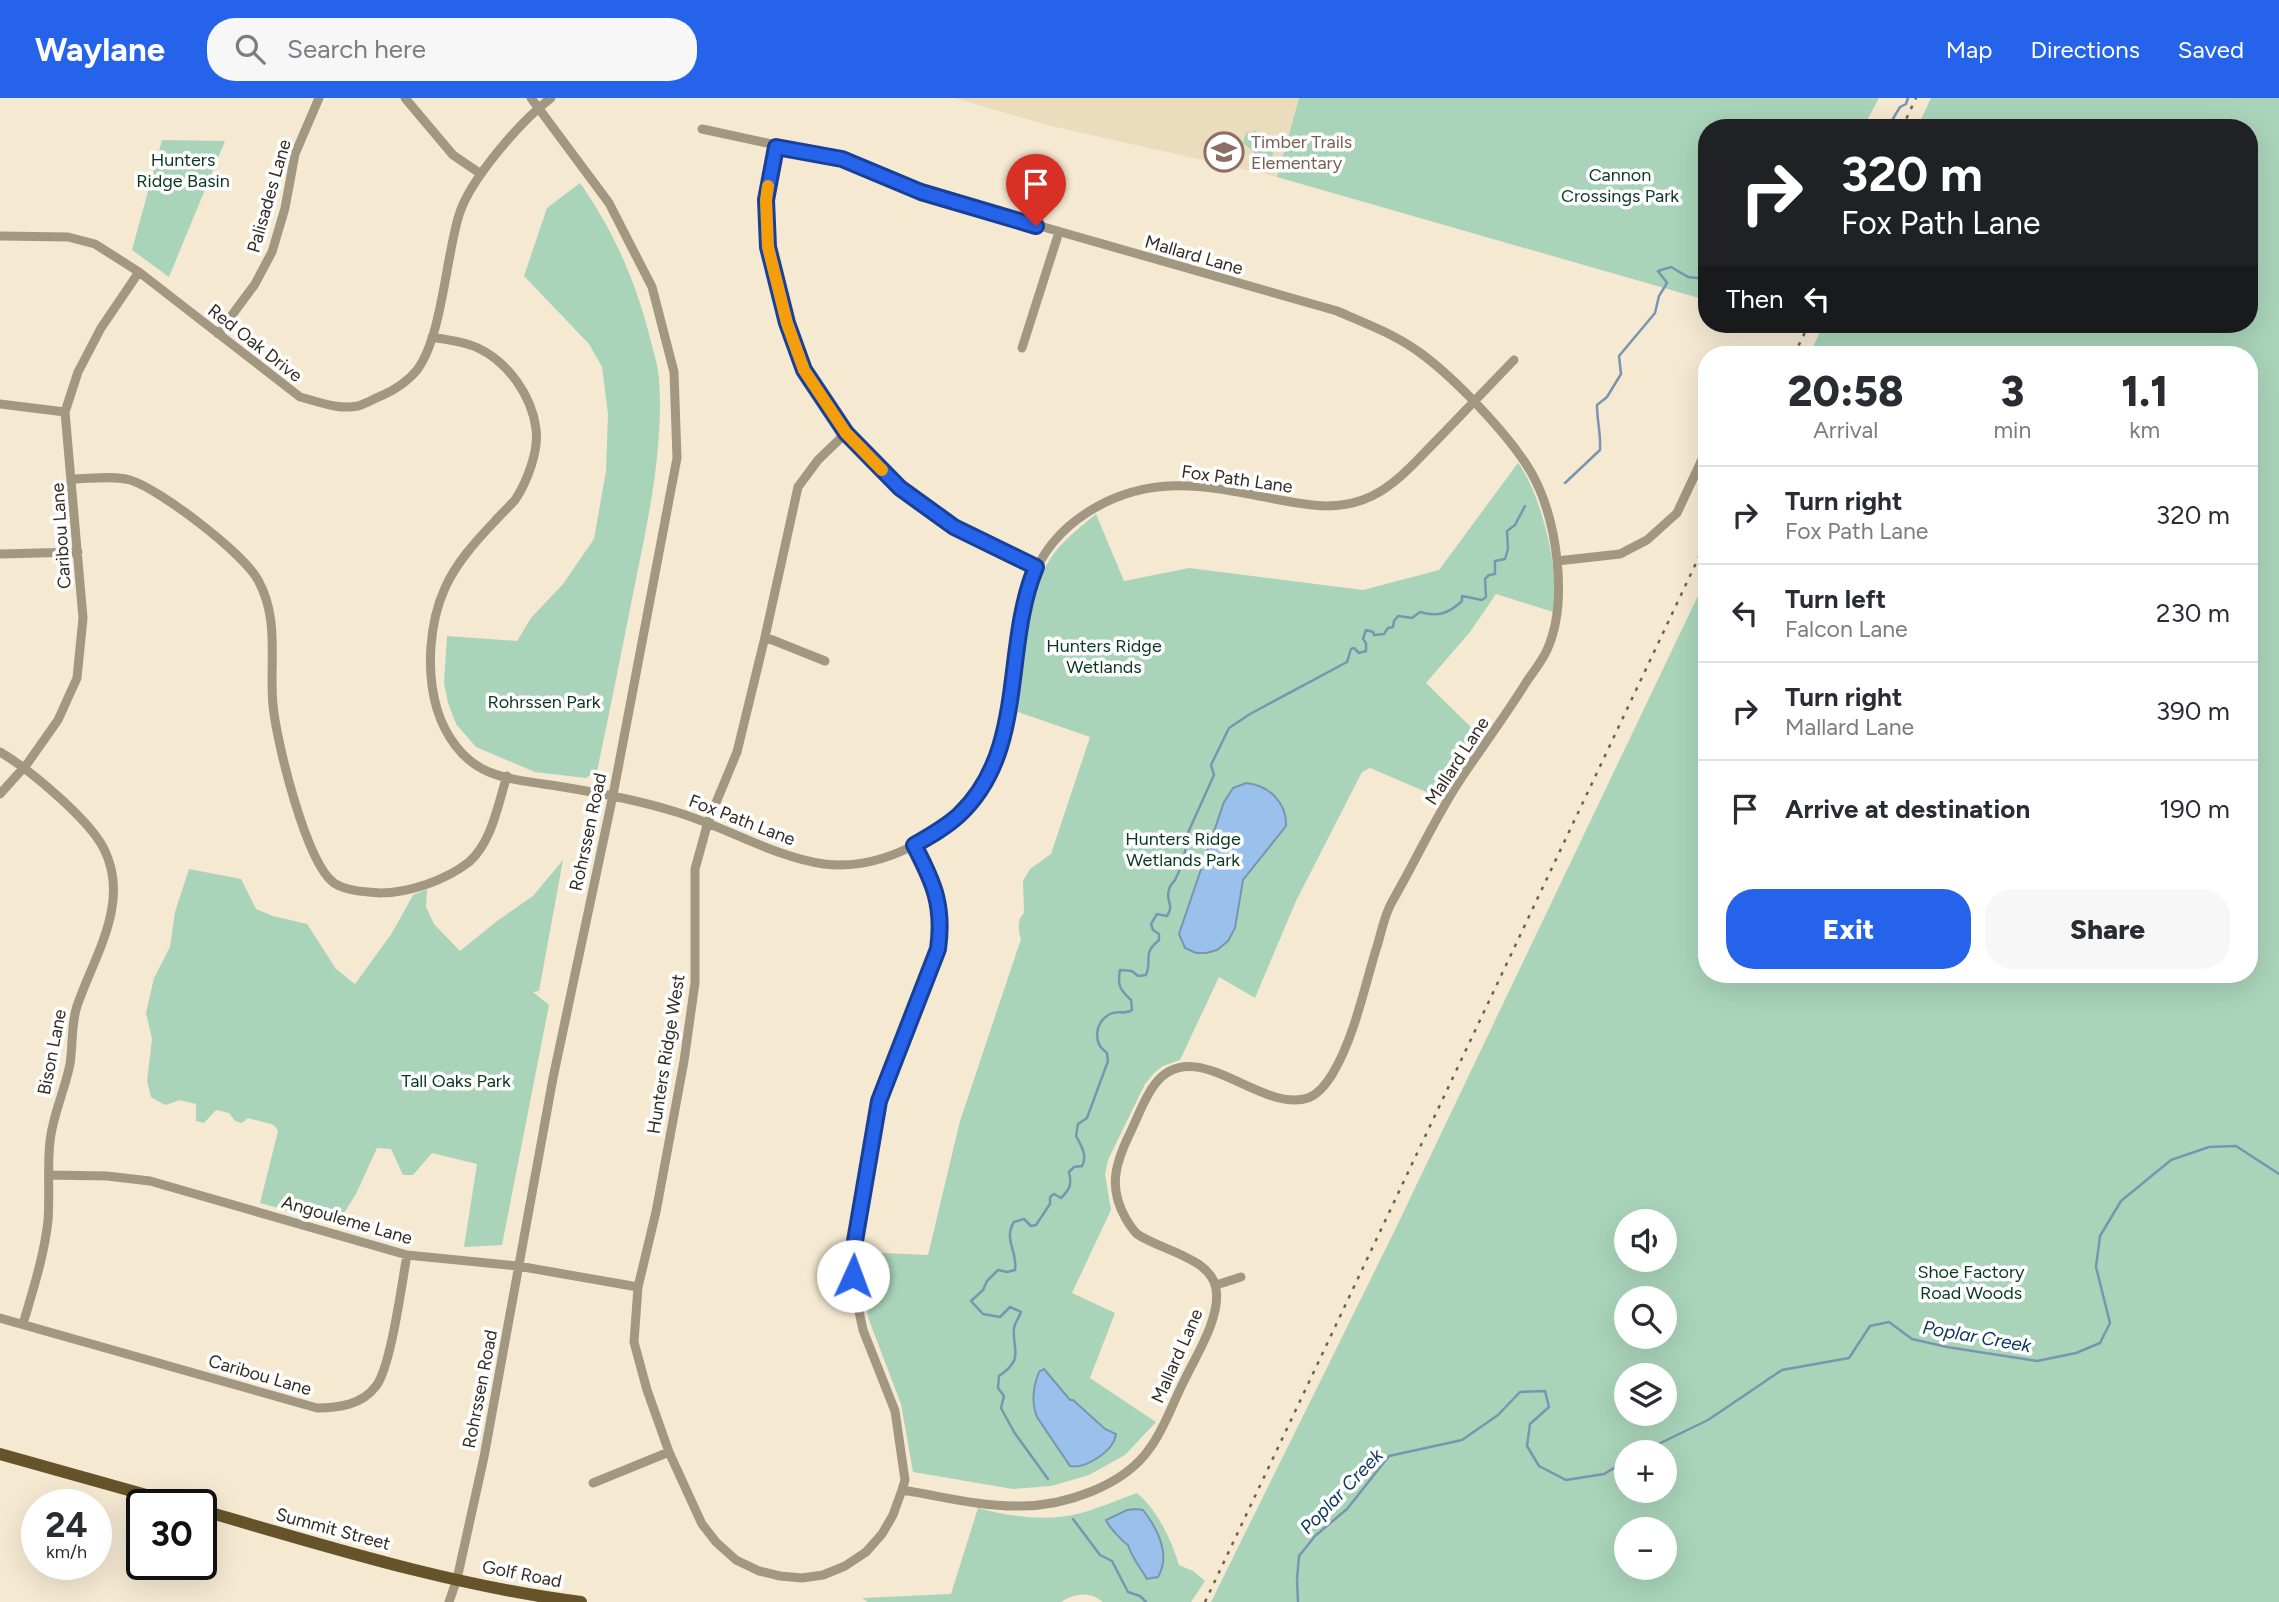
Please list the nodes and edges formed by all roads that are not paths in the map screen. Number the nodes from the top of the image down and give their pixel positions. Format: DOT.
graph roads {
  1 [pos="319,98"];
  2 [pos="405,98"];
  3 [pos="531,98"];
  4 [pos="551,98"];
  5 [pos="538,107"];
  6 [pos="702,129"];
  7 [pos="776,147"];
  8 [pos="481,174"];
  9 [pos="1059,232"];
  10 [pos="0,236"];
  11 [pos="139,272"];
  12 [pos="218,334"];
  13 [pos="432,337"];
  14 [pos="1022,348"];
  15 [pos="1514,360"];
  16 [pos="1474,402"];
  17 [pos="0,404"];
  18 [pos="65,412"];
  19 [pos="846,433"];
  20 [pos="1698,467"];
  21 [pos="72,479"];
  22 [pos="78,552"];
  23 [pos="0,554"];
  24 [pos="1557,561"];
  25 [pos="1036,567"];
  26 [pos="765,637"];
  27 [pos="825,661"];
  28 [pos="0,752"];
  29 [pos="25,766"];
  30 [pos="507,776"];
  31 [pos="0,794"];
  32 [pos="612,795"];
  33 [pos="708,822"];
  34 [pos="914,845"];
  35 [pos="49,1175"];
  36 [pos="407,1255"];
  37 [pos="518,1266"];
  38 [pos="1241,1277"];
  39 [pos="1216,1285"];
  40 [pos="638,1287"];
  41 [pos="0,1318"];
  42 [pos="23,1324"];
  43 [pos="669,1452"];
  44 [pos="0,1454"];
  45 [pos="593,1483"];
  46 [pos="126,1489"];
  47 [pos="902,1490"];
  48 [pos="217,1515"];
  49 [pos="457,1578"];
  50 [pos="449,1602"];
  51 [pos="582,1602"];
  1 -- 12 [label="street, Palisades Lane"];
  2 -- 8 [label="street"];
  3 -- 5 [label="street, Rohrssen Road"];
  4 -- 5 [label="street, Red Oak Drive"];
  5 -- 8 [label="street, Red Oak Drive"];
  5 -- 32 [label="street, Rohrssen Road"];
  6 -- 7 [label="street, Mallard Lane"];
  7 -- 9 [label="street, Mallard Lane"];
  7 -- 19 [label="street"];
  8 -- 13 [label="street, Red Oak Drive"];
  9 -- 14 [label="street"];
  9 -- 16 [label="street, Mallard Lane"];
  10 -- 11 [label="street, Red Oak Drive"];
  11 -- 12 [label="street, Red Oak Drive"];
  11 -- 18 [label="street, Caribou Lane"];
  12 -- 13 [label="street, Red Oak Drive"];
  13 -- 30 [label="street, Fox Path Lane"];
  15 -- 16 [label="street, Fox Path Lane"];
  16 -- 24 [label="street, Mallard Lane"];
  16 -- 25 [label="street, Fox Path Lane"];
  17 -- 18 [label="street"];
  18 -- 21 [label="street, Caribou Lane"];
  19 -- 25 [label="street"];
  19 -- 26 [label="street, Hunters Ridge West"];
  20 -- 24 [label="street"];
  21 -- 22 [label="street, Caribou Lane"];
  21 -- 30 [label="street"];
  22 -- 23 [label="street"];
  22 -- 29 [label="street, Caribou Lane"];
  24 -- 39 [label="street, Mallard Lane"];
  25 -- 34 [label="street, Fox Path Lane"];
  26 -- 27 [label="street"];
  26 -- 33 [label="street, Hunters Ridge West"];
  28 -- 29 [label="street, Bison Lane"];
  29 -- 31 [label="street, Caribou Lane"];
  29 -- 35 [label="street, Bison Lane"];
  30 -- 32 [label="street, Fox Path Lane"];
  32 -- 33 [label="street, Fox Path Lane"];
  32 -- 37 [label="street, Rohrssen Road"];
  33 -- 34 [label="street, Fox Path Lane"];
  33 -- 40 [label="street, Hunters Ridge West"];
  34 -- 47 [label="street"];
  35 -- 36 [label="street, Angouleme Lane"];
  35 -- 42 [label="street, Bison Lane"];
  36 -- 37 [label="street, Angouleme Lane"];
  36 -- 42 [label="street, Caribou Lane"];
  37 -- 40 [label="street, Angouleme Lane"];
  37 -- 49 [label="street, Rohrssen Road"];
  38 -- 39 [label="street"];
  39 -- 47 [label="street, Mallard Lane"];
  40 -- 43 [label="street, Hunters Ridge West"];
  41 -- 42 [label="street, Caribou Lane"];
  43 -- 45 [label="street"];
  43 -- 47 [label="street, Hunters Ridge West"];
  44 -- 46 [label="main road"];
  48 -- 49 [label="main road, Summit Street"];
  49 -- 50 [label="street, Rohrssen Road"];
  49 -- 51 [label="main road, Golf Road"];
}
